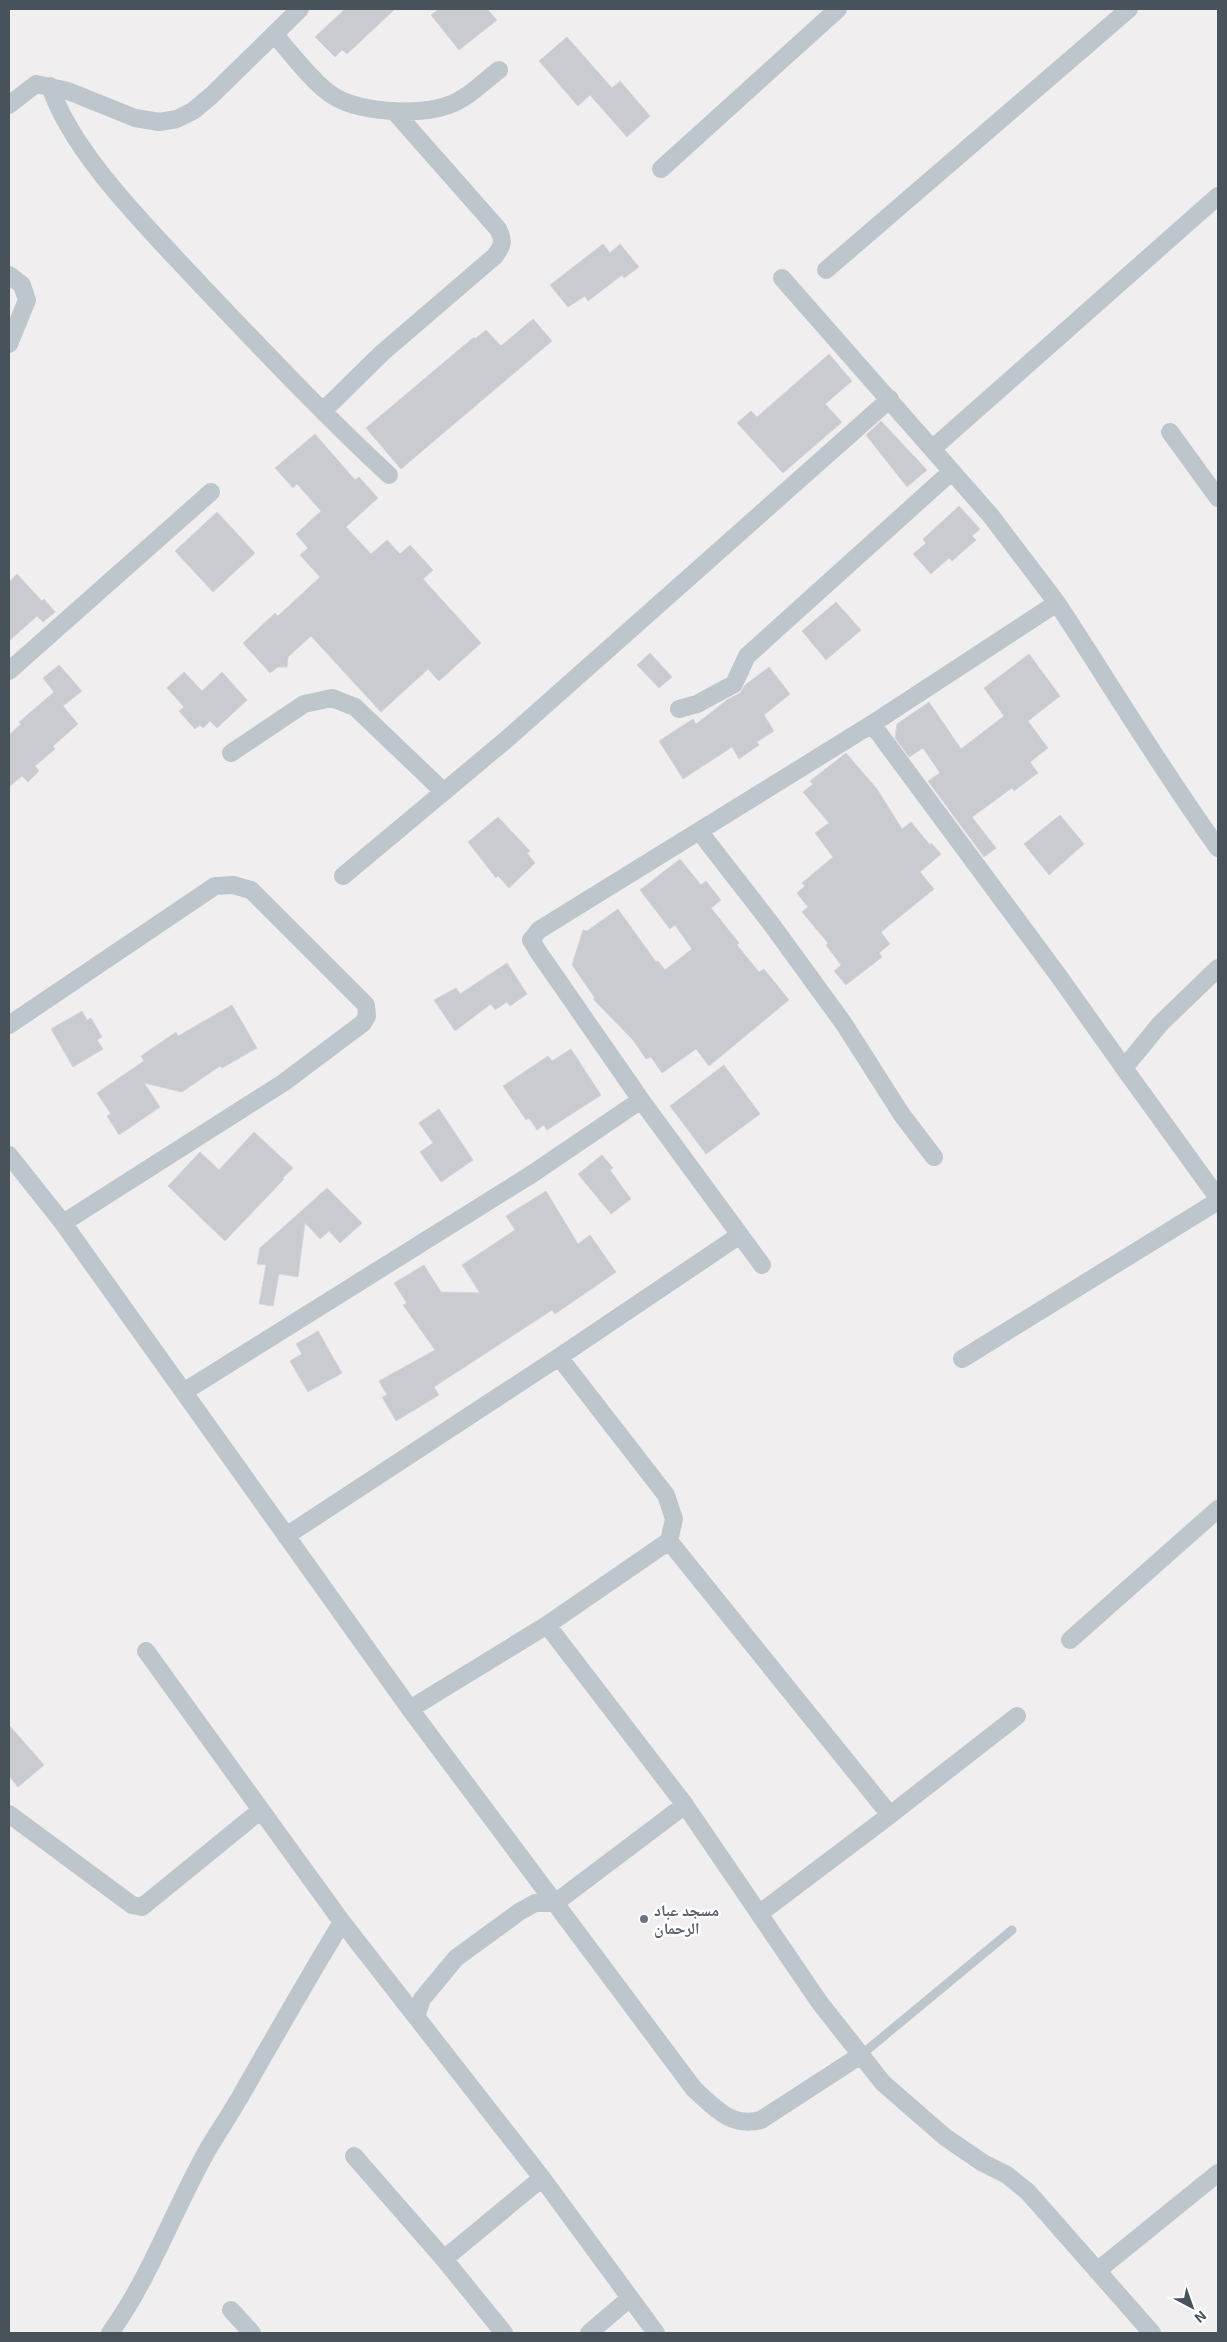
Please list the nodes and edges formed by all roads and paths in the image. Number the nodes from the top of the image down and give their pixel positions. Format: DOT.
graph roads {
  1 [pos="300,9"];
  2 [pos="838,9"];
  3 [pos="1129,9"];
  4 [pos="274,34"];
  5 [pos="499,70"];
  6 [pos="50,86"];
  7 [pos="9,104"];
  8 [pos="394,111"];
  9 [pos="660,169"];
  10 [pos="1218,196"];
  11 [pos="826,270"];
  12 [pos="9,276"];
  13 [pos="782,278"];
  14 [pos="9,344"];
  15 [pos="890,399"];
  16 [pos="323,411"];
  17 [pos="1170,432"];
  18 [pos="932,449"];
  19 [pos="951,472"];
  20 [pos="389,475"];
  21 [pos="1215,488"];
  22 [pos="212,492"];
  23 [pos="1057,603"];
  24 [pos="9,670"];
  25 [pos="678,709"];
  26 [pos="872,724"];
  27 [pos="231,753"];
  28 [pos="444,792"];
  29 [pos="699,831"];
  30 [pos="1218,848"];
  31 [pos="343,876"];
  32 [pos="1218,968"];
  33 [pos="9,1025"];
  34 [pos="1124,1068"];
  35 [pos="641,1100"];
  36 [pos="9,1155"];
  37 [pos="934,1157"];
  38 [pos="1218,1199"];
  39 [pos="63,1223"];
  40 [pos="740,1235"];
  41 [pos="762,1265"];
  42 [pos="560,1358"];
  43 [pos="962,1359"];
  44 [pos="185,1391"];
  45 [pos="1218,1509"];
  46 [pos="286,1536"];
  47 [pos="669,1541"];
  48 [pos="547,1625"];
  49 [pos="1070,1640"];
  50 [pos="146,1651"];
  51 [pos="410,1709"];
  52 [pos="1017,1716"];
  53 [pos="684,1805"];
  54 [pos="261,1810"];
  55 [pos="9,1814"];
  56 [pos="890,1815"];
  57 [pos="555,1903"];
  58 [pos="760,1913"];
  59 [pos="342,1922"];
  60 [pos="1012,1930"];
  61 [pos="416,2017"];
  62 [pos="861,2054"];
  63 [pos="354,2156"];
  64 [pos="1218,2173"];
  65 [pos="542,2178"];
  66 [pos="444,2259"];
  67 [pos="1097,2272"];
  68 [pos="630,2298"];
  69 [pos="231,2310"];
  70 [pos="110,2333"];
  71 [pos="252,2333"];
  72 [pos="504,2333"];
  73 [pos="589,2333"];
  74 [pos="656,2333"];
  75 [pos="1152,2333"];
  1 -- 4 [label="street"];
  2 -- 9 [label="street"];
  3 -- 11 [label="street"];
  4 -- 6 [label="street"];
  4 -- 8 [label="street"];
  5 -- 8 [label="street"];
  6 -- 7 [label="street"];
  6 -- 16 [label="street"];
  8 -- 16 [label="street"];
  10 -- 18 [label="street"];
  12 -- 14 [label="street"];
  13 -- 15 [label="street"];
  15 -- 18 [label="street"];
  15 -- 28 [label="street"];
  16 -- 20 [label="street"];
  17 -- 21 [label="street"];
  18 -- 19 [label="street"];
  19 -- 23 [label="street"];
  19 -- 25 [label="street"];
  22 -- 24 [label="street"];
  23 -- 26 [label="street"];
  23 -- 30 [label="street"];
  26 -- 29 [label="street"];
  26 -- 34 [label="street"];
  27 -- 28 [label="street"];
  28 -- 31 [label="street"];
  29 -- 35 [label="street"];
  29 -- 37 [label="street"];
  32 -- 34 [label="street"];
  33 -- 39 [label="street"];
  34 -- 38 [label="street"];
  35 -- 40 [label="street"];
  35 -- 44 [label="street"];
  36 -- 39 [label="street"];
  38 -- 43 [label="street"];
  39 -- 44 [label="street"];
  40 -- 41 [label="street"];
  40 -- 42 [label="street"];
  42 -- 46 [label="street"];
  42 -- 47 [label="street"];
  44 -- 46 [label="street"];
  45 -- 49 [label="street"];
  46 -- 51 [label="street"];
  47 -- 48 [label="street"];
  47 -- 56 [label="street"];
  48 -- 51 [label="street"];
  48 -- 53 [label="street"];
  50 -- 54 [label="street"];
  51 -- 57 [label="street"];
  52 -- 56 [label="street"];
  53 -- 57 [label="street"];
  53 -- 58 [label="street"];
  54 -- 55 [label="street"];
  54 -- 59 [label="street"];
  56 -- 58 [label="street"];
  57 -- 61 [label="street"];
  57 -- 62 [label="street"];
  58 -- 62 [label="street"];
  59 -- 61 [label="street"];
  59 -- 70 [label="street"];
  60 -- 62 [label="lane"];
  61 -- 65 [label="street"];
  62 -- 67 [label="street"];
  63 -- 66 [label="street"];
  64 -- 67 [label="street"];
  65 -- 66 [label="street"];
  65 -- 68 [label="street"];
  66 -- 72 [label="street"];
  67 -- 75 [label="street"];
  68 -- 73 [label="street"];
  68 -- 74 [label="street"];
  69 -- 71 [label="street"];
}
